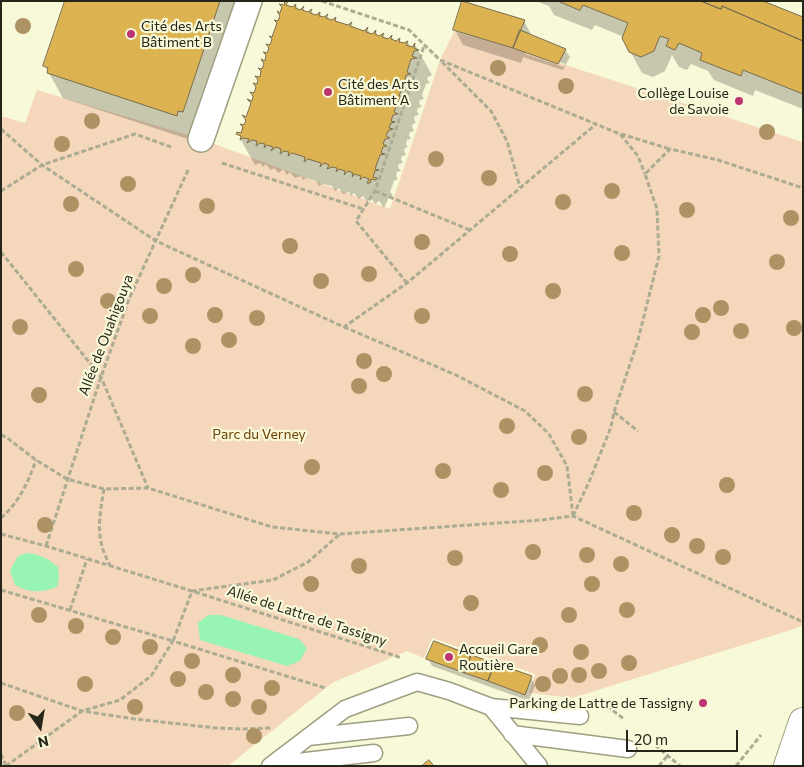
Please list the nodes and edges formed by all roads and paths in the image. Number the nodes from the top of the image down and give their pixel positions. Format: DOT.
graph roads {
  1 [pos="249,1"];
  2 [pos="322,1"];
  3 [pos="424,46"];
  4 [pos="440,60"];
  5 [pos="595,125"];
  6 [pos="1,129"];
  7 [pos="620,134"];
  8 [pos="198,147"];
  9 [pos="670,150"];
  10 [pos="42,165"];
  11 [pos="645,174"];
  12 [pos="520,187"];
  13 [pos="803,188"];
  14 [pos="1,190"];
  15 [pos="375,191"];
  16 [pos="363,209"];
  17 [pos="470,230"];
  18 [pos="156,241"];
  19 [pos="1,252"];
  20 [pos="407,283"];
  21 [pos="344,327"];
  22 [pos="100,377"];
  23 [pos="614,412"];
  24 [pos="638,431"];
  25 [pos="1,435"];
  26 [pos="36,460"];
  27 [pos="67,479"];
  28 [pos="148,488"];
  29 [pos="104,489"];
  30 [pos="573,516"];
  31 [pos="1,518"];
  32 [pos="1,534"];
  33 [pos="340,534"];
  34 [pos="46,546"];
  35 [pos="87,558"];
  36 [pos="110,566"];
  37 [pos="1,590"];
  38 [pos="192,591"];
  39 [pos="70,610"];
  40 [pos="803,622"];
  41 [pos="173,641"];
  42 [pos="406,659"];
  43 [pos="1,683"];
  44 [pos="333,691"];
  45 [pos="491,707"];
  46 [pos="82,711"];
  47 [pos="580,716"];
  48 [pos="803,722"];
  49 [pos="277,726"];
  50 [pos="409,726"];
  51 [pos="512,734"];
  52 [pos="308,736"];
  53 [pos="628,749"];
  54 [pos="1,754"];
  55 [pos="374,754"];
  56 [pos="668,756"];
  57 [pos="271,765"];
  58 [pos="6,766"];
  59 [pos="539,766"];
  60 [pos="659,766"];
  61 [pos="788,766"];
  1 -- 8 [label="street"];
  2 -- 3 [label="path"];
  3 -- 4 [label="path"];
  3 -- 15 [label="path"];
  4 -- 5 [label="path"];
  4 -- 12 [label="path"];
  5 -- 7 [label="path"];
  5 -- 12 [label="path"];
  6 -- 10 [label="path"];
  7 -- 9 [label="path"];
  7 -- 11 [label="path"];
  8 -- 10 [label="path"];
  8 -- 16 [label="path"];
  8 -- 18 [label="path, Allée de Ouahigouya"];
  9 -- 11 [label="path"];
  9 -- 13 [label="path"];
  10 -- 14 [label="path"];
  10 -- 18 [label="path"];
  11 -- 23 [label="path"];
  12 -- 17 [label="path"];
  15 -- 16 [label="path"];
  15 -- 17 [label="path"];
  16 -- 20 [label="path"];
  17 -- 20 [label="path"];
  18 -- 21 [label="path"];
  18 -- 22 [label="path, Allée de Ouahigouya"];
  19 -- 22 [label="path"];
  20 -- 21 [label="path"];
  21 -- 30 [label="path"];
  22 -- 27 [label="path, Allée de Ouahigouya"];
  22 -- 28 [label="path"];
  23 -- 24 [label="path"];
  23 -- 30 [label="path"];
  25 -- 26 [label="path"];
  26 -- 27 [label="path"];
  26 -- 31 [label="path"];
  27 -- 29 [label="path"];
  27 -- 34 [label="path, Allée de Ouahigouya"];
  28 -- 29 [label="path"];
  28 -- 33 [label="path"];
  29 -- 36 [label="path"];
  30 -- 33 [label="path"];
  30 -- 40 [label="path"];
  32 -- 34 [label="path, Allée de Lattre de Tassigny"];
  33 -- 38 [label="path"];
  34 -- 35 [label="path, Allée de Lattre de Tassigny"];
  35 -- 36 [label="path, Allée de Lattre de Tassigny"];
  35 -- 39 [label="path"];
  36 -- 38 [label="path, Allée de Lattre de Tassigny"];
  37 -- 39 [label="path"];
  38 -- 41 [label="path"];
  38 -- 42 [label="path, Allée de Lattre de Tassigny"];
  39 -- 41 [label="path"];
  41 -- 44 [label="path"];
  41 -- 46 [label="path"];
  43 -- 46 [label="path"];
  45 -- 47 [label="lane"];
  45 -- 51 [label="lane"];
  45 -- 52 [label="lane"];
  46 -- 49 [label="path"];
  46 -- 58 [label="path"];
  48 -- 61 [label="street"];
  50 -- 52 [label="lane"];
  51 -- 53 [label="lane"];
  51 -- 59 [label="lane"];
  52 -- 57 [label="lane"];
  54 -- 58 [label="path"];
  55 -- 57 [label="lane"];
  56 -- 60 [label="path"];
}
